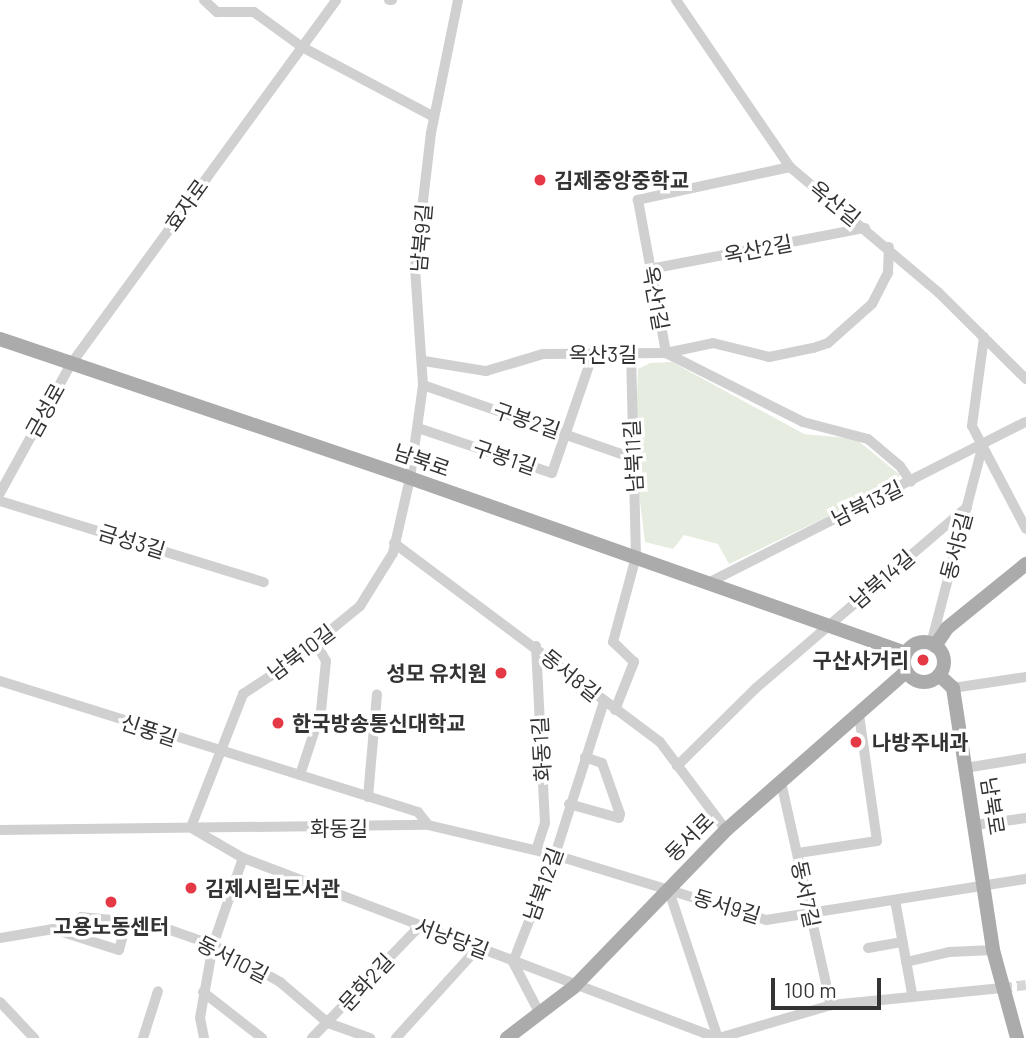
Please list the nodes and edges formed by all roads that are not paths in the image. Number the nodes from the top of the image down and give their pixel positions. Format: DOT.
graph roads {
  1 [pos="204,0"];
  2 [pos="336,0"];
  3 [pos="458,0"];
  4 [pos="676,0"];
  5 [pos="302,47"];
  6 [pos="434,117"];
  7 [pos="790,167"];
  8 [pos="865,228"];
  9 [pos="889,247"];
  10 [pos="650,269"];
  11 [pos="984,337"];
  12 [pos="0,340"];
  13 [pos="666,353"];
  14 [pos="593,354"];
  15 [pos="631,355"];
  16 [pos="424,361"];
  17 [pos="71,363"];
  18 [pos="1026,379"];
  19 [pos="423,384"];
  20 [pos="1026,422"];
  21 [pos="418,428"];
  22 [pos="565,434"];
  23 [pos="982,448"];
  24 [pos="630,457"];
  25 [pos="410,478"];
  26 [pos="911,482"];
  27 [pos="0,493"];
  28 [pos="0,501"];
  29 [pos="967,508"];
  30 [pos="1026,529"];
  31 [pos="394,543"];
  32 [pos="636,557"];
  33 [pos="1026,564"];
  34 [pos="264,582"];
  35 [pos="708,583"];
  36 [pos="829,624"];
  37 [pos="315,642"];
  38 [pos="933,645"];
  39 [pos="536,646"];
  40 [pos="906,653"];
  41 [pos="906,672"];
  42 [pos="939,675"];
  43 [pos="1026,677"];
  44 [pos="0,681"];
  45 [pos="953,688"];
  46 [pos="377,694"];
  47 [pos="604,701"];
  48 [pos="615,709"];
  49 [pos="859,713"];
  50 [pos="218,753"];
  51 [pos="584,757"];
  52 [pos="1026,758"];
  53 [pos="677,765"];
  54 [pos="965,768"];
  55 [pos="300,775"];
  56 [pos="782,782"];
  57 [pos="368,797"];
  58 [pos="569,804"];
  59 [pos="1026,818"];
  60 [pos="428,825"];
  61 [pos="975,825"];
  62 [pos="191,827"];
  63 [pos="0,830"];
  64 [pos="726,830"];
  65 [pos="536,850"];
  66 [pos="798,853"];
  67 [pos="555,855"];
  68 [pos="243,858"];
  69 [pos="1026,879"];
  70 [pos="984,886"];
  71 [pos="668,888"];
  72 [pos="895,900"];
  73 [pos="810,914"];
  74 [pos="81,917"];
  75 [pos="127,920"];
  76 [pos="415,924"];
  77 [pos="0,938"];
  78 [pos="902,942"];
  79 [pos="213,945"];
  80 [pos="477,948"];
  81 [pos="868,948"];
  82 [pos="993,950"];
  83 [pos="513,962"];
  84 [pos="906,962"];
  85 [pos="574,987"];
  86 [pos="1002,988"];
  87 [pos="158,991"];
  88 [pos="203,992"];
  89 [pos="912,994"];
  90 [pos="0,1003"];
  91 [pos="831,1005"];
  92 [pos="540,1014"];
  93 [pos="328,1023"];
  94 [pos="34,1038"];
  95 [pos="143,1038"];
  96 [pos="204,1038"];
  97 [pos="262,1038"];
  98 [pos="312,1038"];
  99 [pos="370,1038"];
  100 [pos="396,1038"];
  101 [pos="507,1038"];
  102 [pos="718,1038"];
  103 [pos="1017,1038"];
  1 -- 5 [label="street"];
  2 -- 5 [label="street, 효자로"];
  3 -- 6 [label="street, 남북9길"];
  4 -- 7 [label="street, 옥산길"];
  5 -- 6 [label="street"];
  5 -- 17 [label="street, 효자로"];
  6 -- 16 [label="street, 남북9길"];
  7 -- 8 [label="street, 옥산길"];
  7 -- 10 [label="street, 옥산1길"];
  8 -- 9 [label="street, 옥산길"];
  8 -- 10 [label="street, 옥산2길"];
  9 -- 11 [label="street, 옥산길"];
  9 -- 13 [label="street, 옥산3길"];
  10 -- 13 [label="street, 옥산1길"];
  11 -- 18 [label="street, 옥산길"];
  11 -- 23 [label="street"];
  12 -- 17 [label="main road, 남북로"];
  13 -- 15 [label="street, 옥산3길"];
  13 -- 26 [label="street, 옥산1길"];
  14 -- 15 [label="street, 옥산3길"];
  14 -- 16 [label="street, 옥산3길"];
  14 -- 22 [label="street, 구봉1길"];
  15 -- 24 [label="street, 남북11길"];
  16 -- 19 [label="street, 남북9길"];
  17 -- 25 [label="main road, 남북로"];
  17 -- 27 [label="street, 금성로"];
  19 -- 21 [label="street, 남북9길"];
  19 -- 22 [label="street, 구봉2길"];
  20 -- 23 [label="street, 남북13길"];
  21 -- 22 [label="street, 구봉1길"];
  21 -- 25 [label="street, 남북9길"];
  22 -- 24 [label="street, 구봉2길"];
  23 -- 26 [label="street, 남북13길"];
  23 -- 29 [label="street, 동서5길"];
  23 -- 30 [label="street"];
  24 -- 32 [label="street, 남북11길"];
  25 -- 31 [label="street, 남북10길"];
  25 -- 32 [label="main road, 남북로"];
  26 -- 35 [label="street, 남북13길"];
  28 -- 34 [label="street, 금성3길"];
  29 -- 36 [label="street, 남북14길"];
  29 -- 38 [label="street, 동서5길"];
  31 -- 37 [label="street, 남북10길"];
  31 -- 39 [label="street, 동서8길"];
  32 -- 35 [label="main road, 남북로"];
  32 -- 48 [label="street"];
  33 -- 38 [label="main road"];
  35 -- 36 [label="main road, 남북로"];
  36 -- 40 [label="main road, 남북로"];
  36 -- 53 [label="street"];
  37 -- 50 [label="street, 남북10길"];
  37 -- 55 [label="street"];
  38 -- 40 [label="main road"];
  38 -- 42 [label="main road"];
  39 -- 47 [label="street, 동서8길"];
  39 -- 65 [label="street, 화동1길"];
  40 -- 41 [label="main road"];
  41 -- 42 [label="main road"];
  41 -- 49 [label="main road, 동서로"];
  42 -- 45 [label="main road"];
  43 -- 45 [label="street"];
  44 -- 50 [label="street, 신풍길"];
  45 -- 54 [label="main road, 남북로"];
  46 -- 57 [label="street"];
  47 -- 48 [label="street, 동서8길"];
  47 -- 51 [label="street, 남북12길"];
  48 -- 53 [label="street, 동서8길"];
  49 -- 56 [label="main road, 동서로"];
  49 -- 66 [label="street"];
  50 -- 55 [label="street, 신풍길"];
  50 -- 62 [label="street, 남북10길"];
  51 -- 58 [label="street, 남북12길"];
  51 -- 58 [label="street"];
  52 -- 54 [label="street"];
  53 -- 64 [label="street, 동서8길"];
  54 -- 61 [label="main road, 남북로"];
  55 -- 57 [label="street, 신풍길"];
  56 -- 64 [label="main road, 동서로"];
  56 -- 66 [label="street, 동서7길"];
  57 -- 60 [label="street, 신풍길"];
  58 -- 67 [label="street, 남북12길"];
  59 -- 61 [label="street"];
  60 -- 62 [label="street, 화동길"];
  60 -- 65 [label="street, 화동길"];
  61 -- 70 [label="main road, 남북로"];
  62 -- 63 [label="street, 화동길"];
  62 -- 68 [label="street, 서낭당길"];
  64 -- 71 [label="main road, 동서로"];
  65 -- 67 [label="street, 화동길"];
  66 -- 73 [label="street, 동서7길"];
  67 -- 71 [label="street, 화동길"];
  67 -- 83 [label="street, 남북12길"];
  68 -- 76 [label="street, 서낭당길"];
  68 -- 79 [label="street"];
  69 -- 70 [label="street, 동서9길"];
  70 -- 72 [label="street, 동서9길"];
  70 -- 82 [label="main road, 남북로"];
  71 -- 73 [label="street, 동서9길"];
  71 -- 85 [label="main road, 동서로"];
  71 -- 102 [label="street, 동서9길"];
  72 -- 73 [label="street, 동서9길"];
  72 -- 78 [label="street"];
  73 -- 91 [label="street, 동서7길"];
  74 -- 75 [label="street, 동서10길"];
  75 -- 77 [label="street"];
  75 -- 79 [label="street, 동서10길"];
  76 -- 80 [label="street, 서낭당길"];
  76 -- 93 [label="street, 문화2길"];
  78 -- 81 [label="street"];
  78 -- 84 [label="street"];
  79 -- 88 [label="street"];
  79 -- 93 [label="street, 동서10길"];
  80 -- 83 [label="street, 서낭당길"];
  80 -- 100 [label="street"];
  82 -- 84 [label="street"];
  82 -- 86 [label="main road, 남북로"];
  83 -- 85 [label="street, 서낭당길"];
  83 -- 92 [label="street"];
  84 -- 89 [label="street"];
  85 -- 92 [label="main road, 동서로"];
  85 -- 102 [label="street, 서낭당길"];
  86 -- 89 [label="street"];
  86 -- 103 [label="main road, 남북로"];
  87 -- 95 [label="street"];
  88 -- 96 [label="street"];
  88 -- 97 [label="street"];
  89 -- 91 [label="street"];
  90 -- 94 [label="street"];
  91 -- 102 [label="street"];
  92 -- 101 [label="main road, 동서로"];
  93 -- 98 [label="street, 문화2길"];
  93 -- 99 [label="street, 동서10길"];
}
